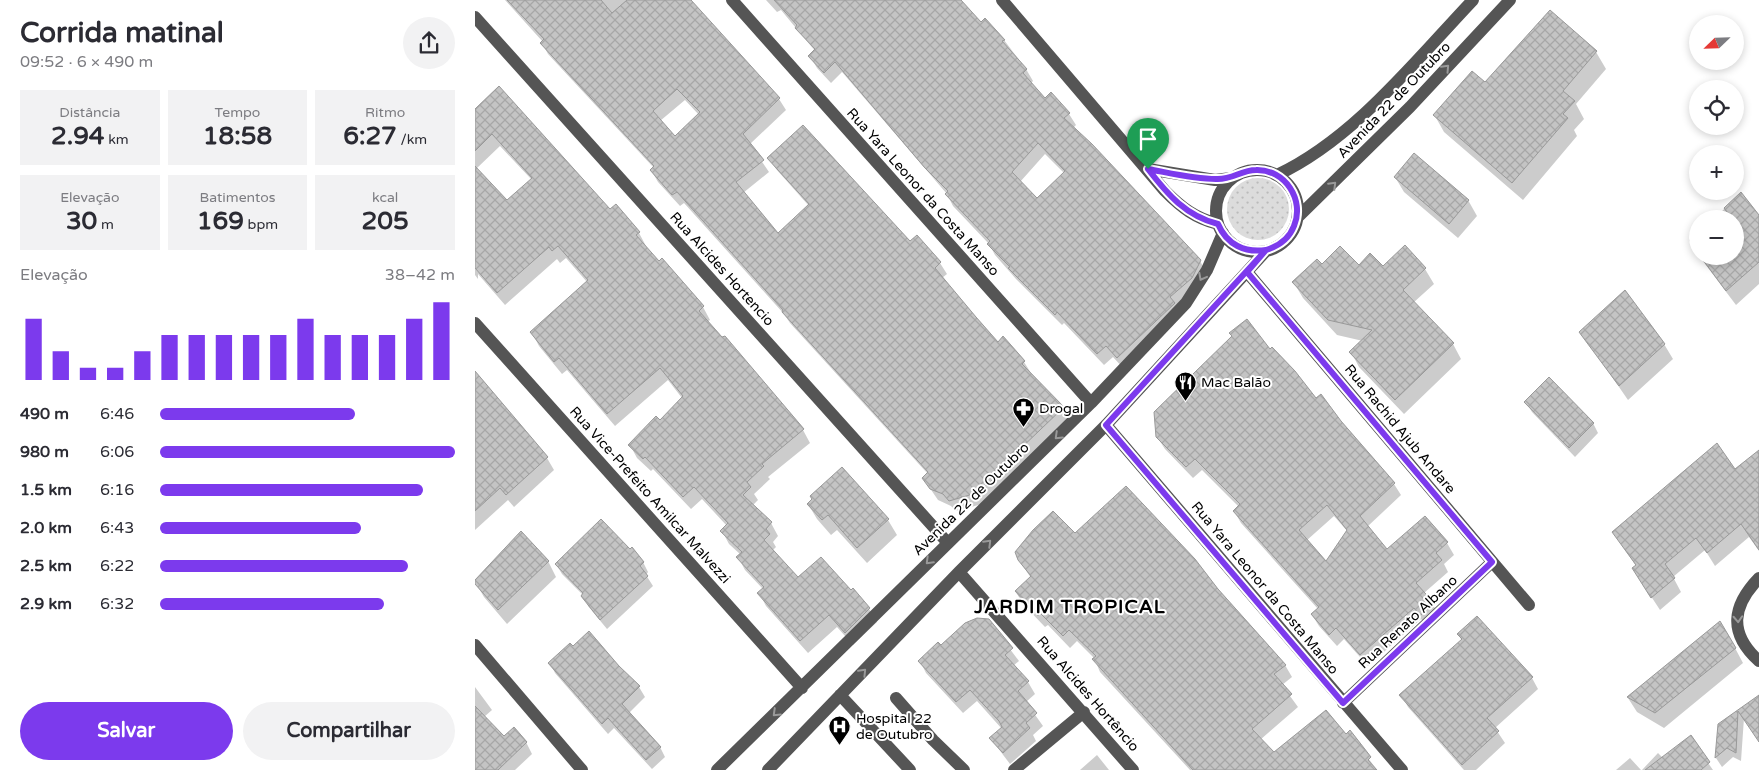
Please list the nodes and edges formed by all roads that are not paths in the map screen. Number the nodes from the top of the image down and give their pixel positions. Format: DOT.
graph roads {
  1 [pos="732,0"];
  2 [pos="1002,0"];
  3 [pos="1473,0"];
  4 [pos="1510,0"];
  5 [pos="475,17"];
  6 [pos="1148,169"];
  7 [pos="1277,175"];
  8 [pos="1231,178"];
  9 [pos="1297,218"];
  10 [pos="1220,229"];
  11 [pos="1266,250"];
  12 [pos="1247,272"];
  13 [pos="475,323"];
  14 [pos="1091,404"];
  15 [pos="1106,425"];
  16 [pos="947,542"];
  17 [pos="1492,562"];
  18 [pos="959,572"];
  19 [pos="1759,578"];
  20 [pos="1529,605"];
  21 [pos="475,646"];
  22 [pos="1759,661"];
  23 [pos="802,688"];
  24 [pos="840,695"];
  25 [pos="897,698"];
  26 [pos="1343,703"];
  27 [pos="1084,712"];
  28 [pos="582,770"];
  29 [pos="717,770"];
  30 [pos="768,770"];
  31 [pos="911,770"];
  32 [pos="963,770"];
  33 [pos="1014,770"];
  34 [pos="1133,770"];
  35 [pos="1402,770"];
  1 -- 14 [label="street, Rua Yara Leonor da Costa Manso"];
  2 -- 6 [label="street"];
  3 -- 7 [label="street, Avenida 22 de Outubro"];
  9 -- 4 [label="street, Avenida 22 de Outubro, one-way"];
  5 -- 16 [label="street, Rua Alcides Hortencio"];
  6 -- 8 [label="street"];
  6 -- 10 [label="street"];
  7 -- 8 [label="street"];
  7 -- 9 [label="street"];
  8 -- 10 [label="street"];
  9 -- 11 [label="street"];
  10 -- 11 [label="street"];
  10 -- 14 [label="street, Avenida 22 de Outubro, one-way"];
  11 -- 12 [label="street"];
  12 -- 15 [label="street"];
  12 -- 17 [label="street, Rua Rachid Ajub Andare"];
  13 -- 23 [label="street, Rua Vice-Prefeito Amilcar Malvezzi"];
  14 -- 16 [label="street, Avenida 22 de Outubro, one-way"];
  18 -- 15 [label="street, one-way"];
  15 -- 26 [label="street, Rua Yara Leonor da Costa Manso"];
  16 -- 23 [label="street, Avenida 22 de Outubro, one-way"];
  17 -- 20 [label="street, Rua Rachid Ajub Andare"];
  17 -- 26 [label="street, Rua Renato Albano"];
  24 -- 18 [label="street, one-way"];
  18 -- 27 [label="street, Rua Alcides Hortêncio"];
  19 -- 22 [label="street, one-way"];
  21 -- 28 [label="street"];
  23 -- 29 [label="street, Avenida 22 de Outubro, one-way"];
  24 -- 30 [label="street"];
  24 -- 31 [label="street"];
  25 -- 32 [label="street"];
  26 -- 35 [label="street, Rua Yara Leonor da Costa Manso"];
  27 -- 33 [label="street"];
  27 -- 34 [label="street, Rua Alcides Hortêncio"];
}
